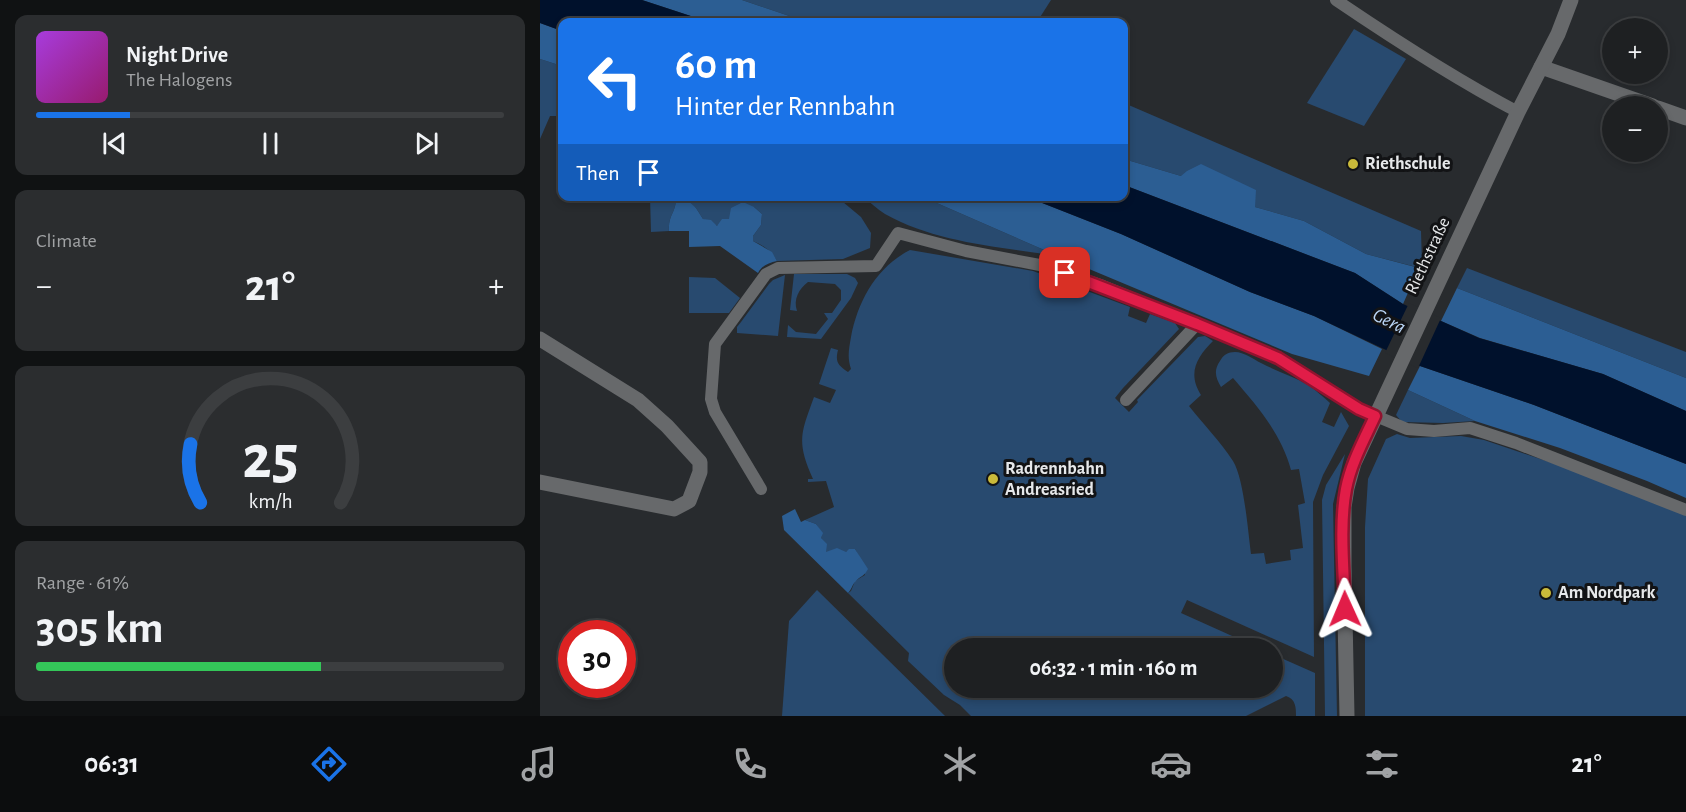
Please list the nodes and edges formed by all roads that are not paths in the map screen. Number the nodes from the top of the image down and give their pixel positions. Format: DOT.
graph roads {
  1 [pos="1336,0"];
  2 [pos="1571,0"];
  3 [pos="1541,67"];
  4 [pos="1624,96"];
  5 [pos="1518,112"];
  6 [pos="1668,112"];
  7 [pos="1686,118"];
  8 [pos="1197,324"];
  9 [pos="540,339"];
  10 [pos="1126,400"];
  11 [pos="1375,416"];
  12 [pos="540,482"];
  13 [pos="761,489"];
  14 [pos="1686,510"];
  15 [pos="1347,716"];
  1 -- 5 [label="lane"];
  2 -- 3 [label="street, Riethstraße"];
  3 -- 4 [label="street"];
  3 -- 5 [label="street, Riethstraße"];
  5 -- 11 [label="street, Riethstraße"];
  6 -- 7 [label="street"];
  8 -- 10 [label="lane"];
  8 -- 11 [label="lane"];
  8 -- 13 [label="lane"];
  9 -- 12 [label="street"];
  11 -- 14 [label="lane"];
  11 -- 15 [label="street, Riethstraße"];
}
